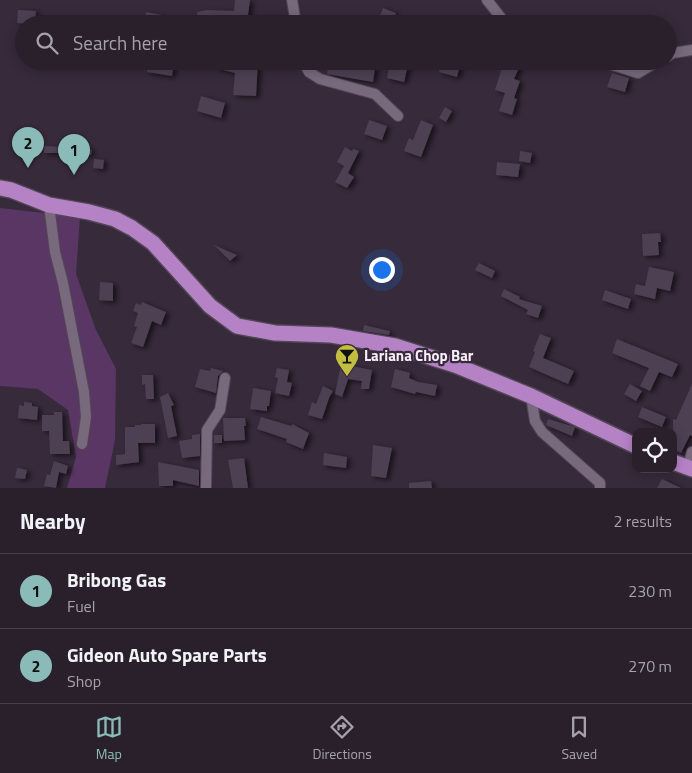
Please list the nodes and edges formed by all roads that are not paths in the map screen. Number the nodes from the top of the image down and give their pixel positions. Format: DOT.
graph roads {
  1 [pos="292,0"];
  2 [pos="487,0"];
  3 [pos="294,15"];
  4 [pos="499,15"];
  5 [pos="692,50"];
  6 [pos="677,52"];
  7 [pos="308,70"];
  8 [pos="628,70"];
  9 [pos="643,70"];
  10 [pos="398,116"];
  11 [pos="0,188"];
  12 [pos="49,205"];
  13 [pos="225,378"];
  14 [pos="530,396"];
  15 [pos="82,444"];
  16 [pos="632,444"];
  17 [pos="206,488"];
  18 [pos="600,488"];
  1 -- 3 [label="street"];
  2 -- 4 [label="street"];
  5 -- 6 [label="street"];
  7 -- 10 [label="street"];
  8 -- 9 [label="street"];
  11 -- 12 [label="main road"];
  12 -- 14 [label="main road"];
  12 -- 15 [label="street"];
  13 -- 17 [label="street"];
  14 -- 16 [label="main road"];
  14 -- 18 [label="street"];
}
